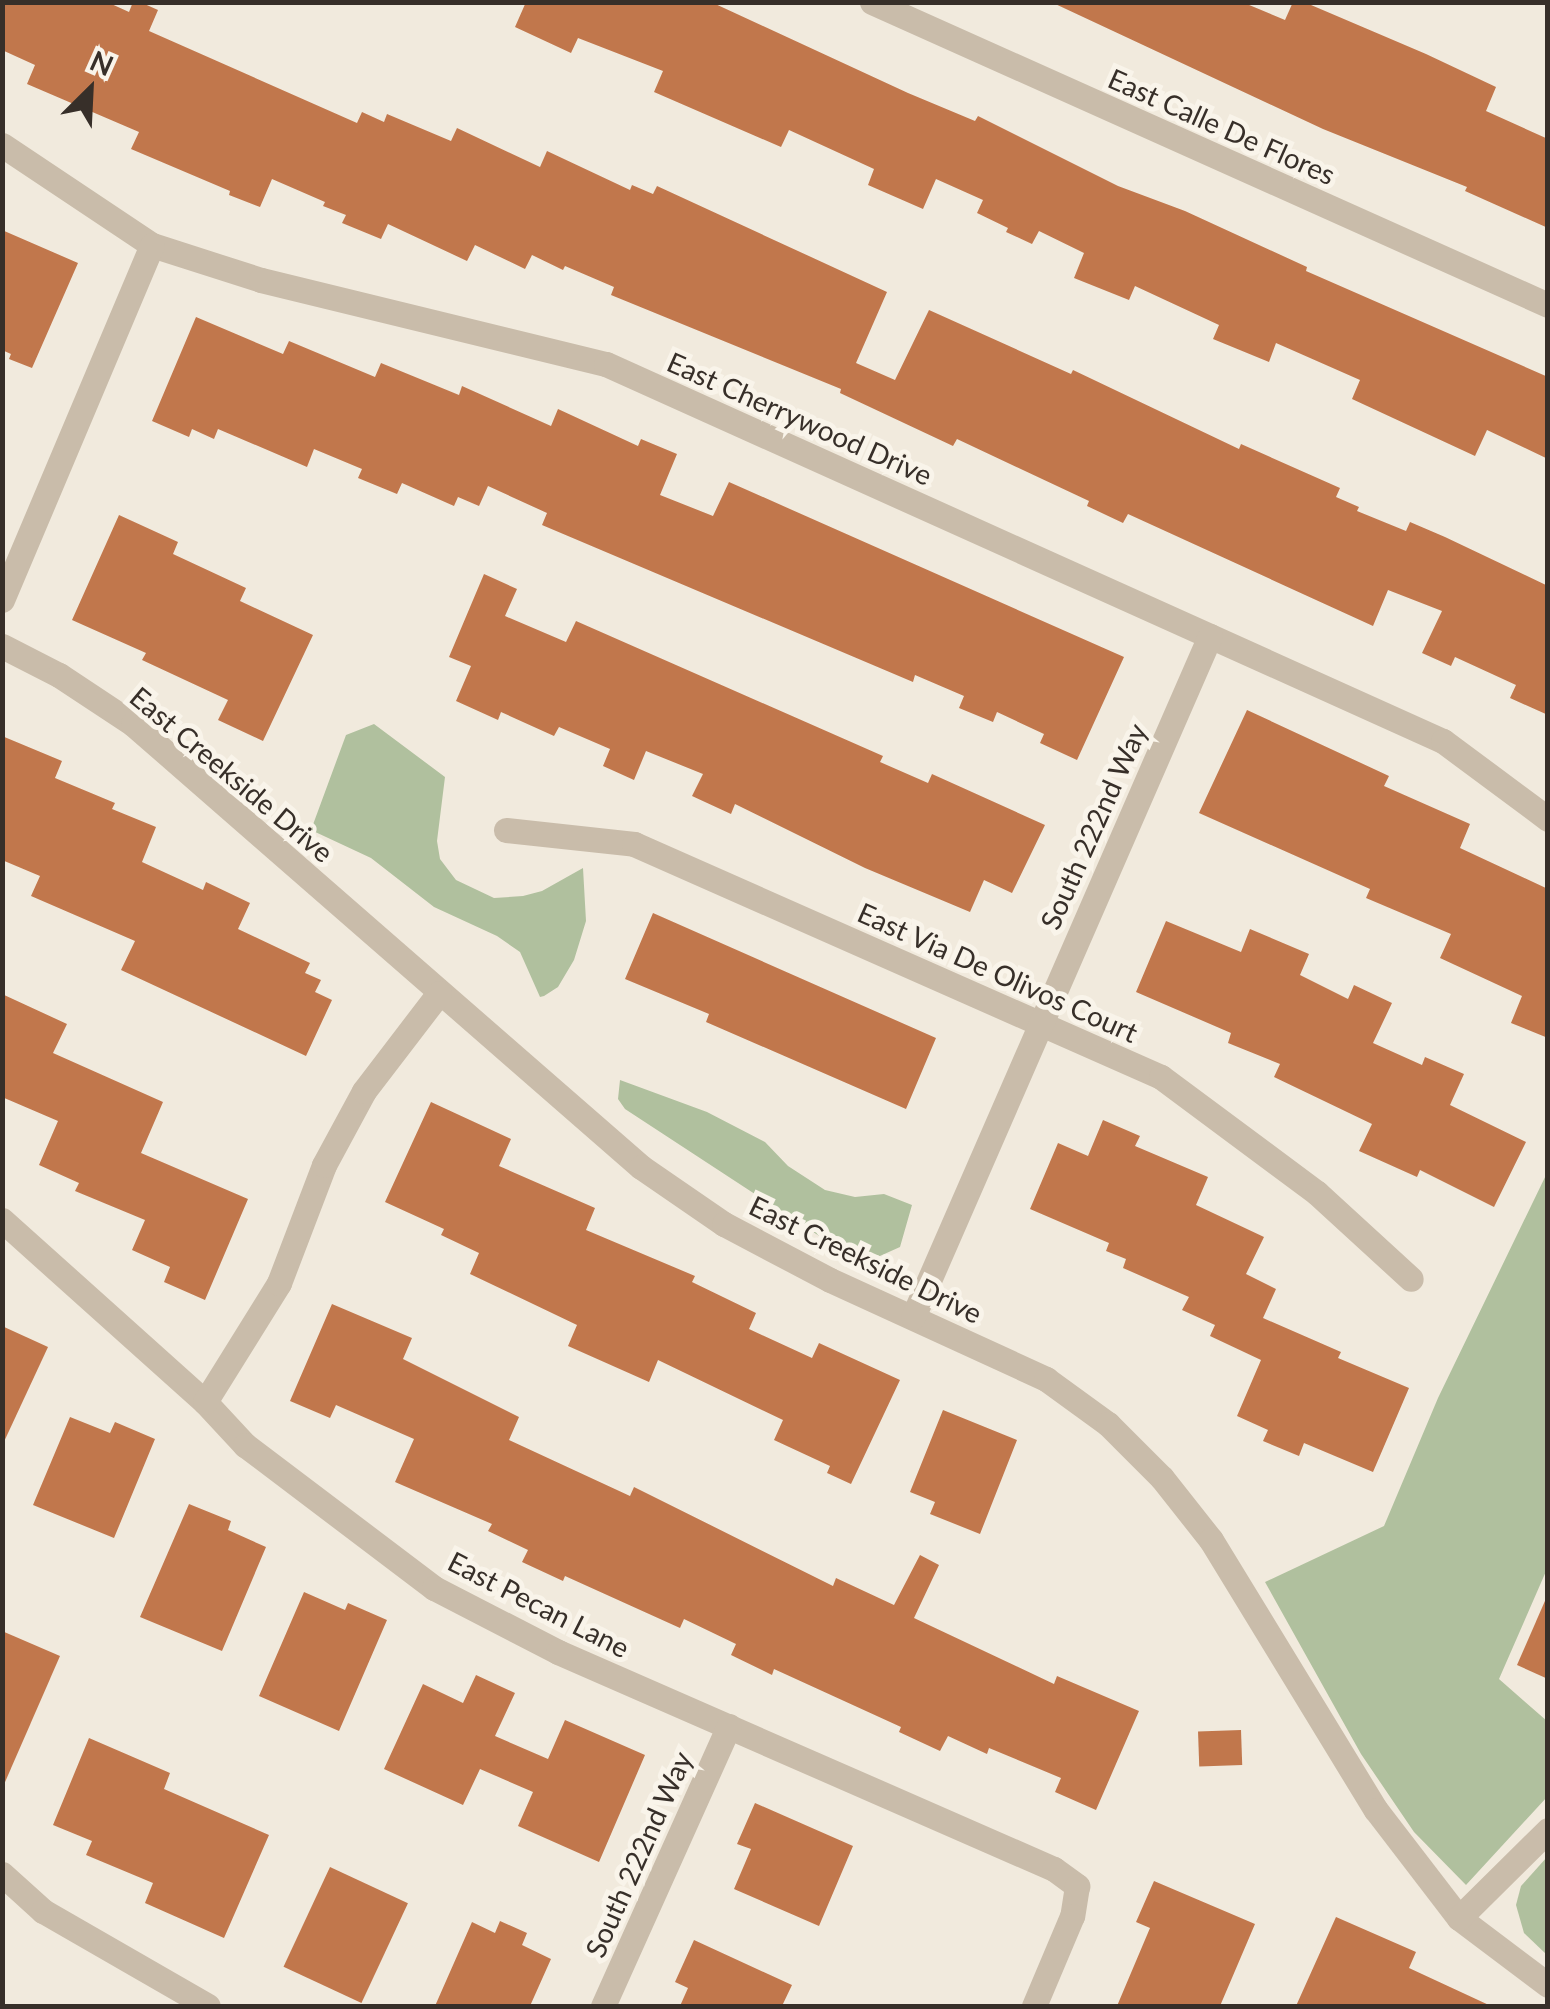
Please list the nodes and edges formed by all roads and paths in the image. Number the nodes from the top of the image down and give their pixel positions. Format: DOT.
graph roads {
  1 [pos="872,2"];
  2 [pos="2,145"];
  3 [pos="152,245"];
  4 [pos="1548,305"];
  5 [pos="2,600"];
  6 [pos="1210,636"];
  7 [pos="2,646"];
  8 [pos="1548,819"];
  9 [pos="506,830"];
  10 [pos="439,993"];
  11 [pos="1039,1022"];
  12 [pos="2,1220"];
  13 [pos="1411,1280"];
  14 [pos="913,1317"];
  15 [pos="205,1402"];
  16 [pos="729,1726"];
  17 [pos="1548,1830"];
  18 [pos="2,1874"];
  19 [pos="1460,1918"];
  20 [pos="1548,1985"];
  21 [pos="208,2006"];
  22 [pos="603,2006"];
  23 [pos="1034,2006"];
  1 -- 4 [label="street, East Calle De Flores"];
  2 -- 3 [label="street, East Cherrywood Drive"];
  3 -- 5 [label="street"];
  3 -- 6 [label="street, East Cherrywood Drive"];
  6 -- 8 [label="street, East Cherrywood Drive"];
  6 -- 11 [label="street, South 222nd Way"];
  7 -- 10 [label="street, East Creekside Drive"];
  9 -- 11 [label="street, East Via De Olivos Court"];
  10 -- 14 [label="street, East Creekside Drive"];
  10 -- 15 [label="street"];
  11 -- 13 [label="street, East Via De Olivos Court"];
  11 -- 14 [label="street, South 222nd Way"];
  12 -- 15 [label="street, East Pecan Lane"];
  14 -- 19 [label="street, East Creekside Drive"];
  15 -- 16 [label="street, East Pecan Lane"];
  16 -- 22 [label="street, South 222nd Way"];
  16 -- 23 [label="street, East Pecan Lane"];
  17 -- 19 [label="street"];
  18 -- 21 [label="street"];
  19 -- 20 [label="street, East Creekside Drive"];
}
